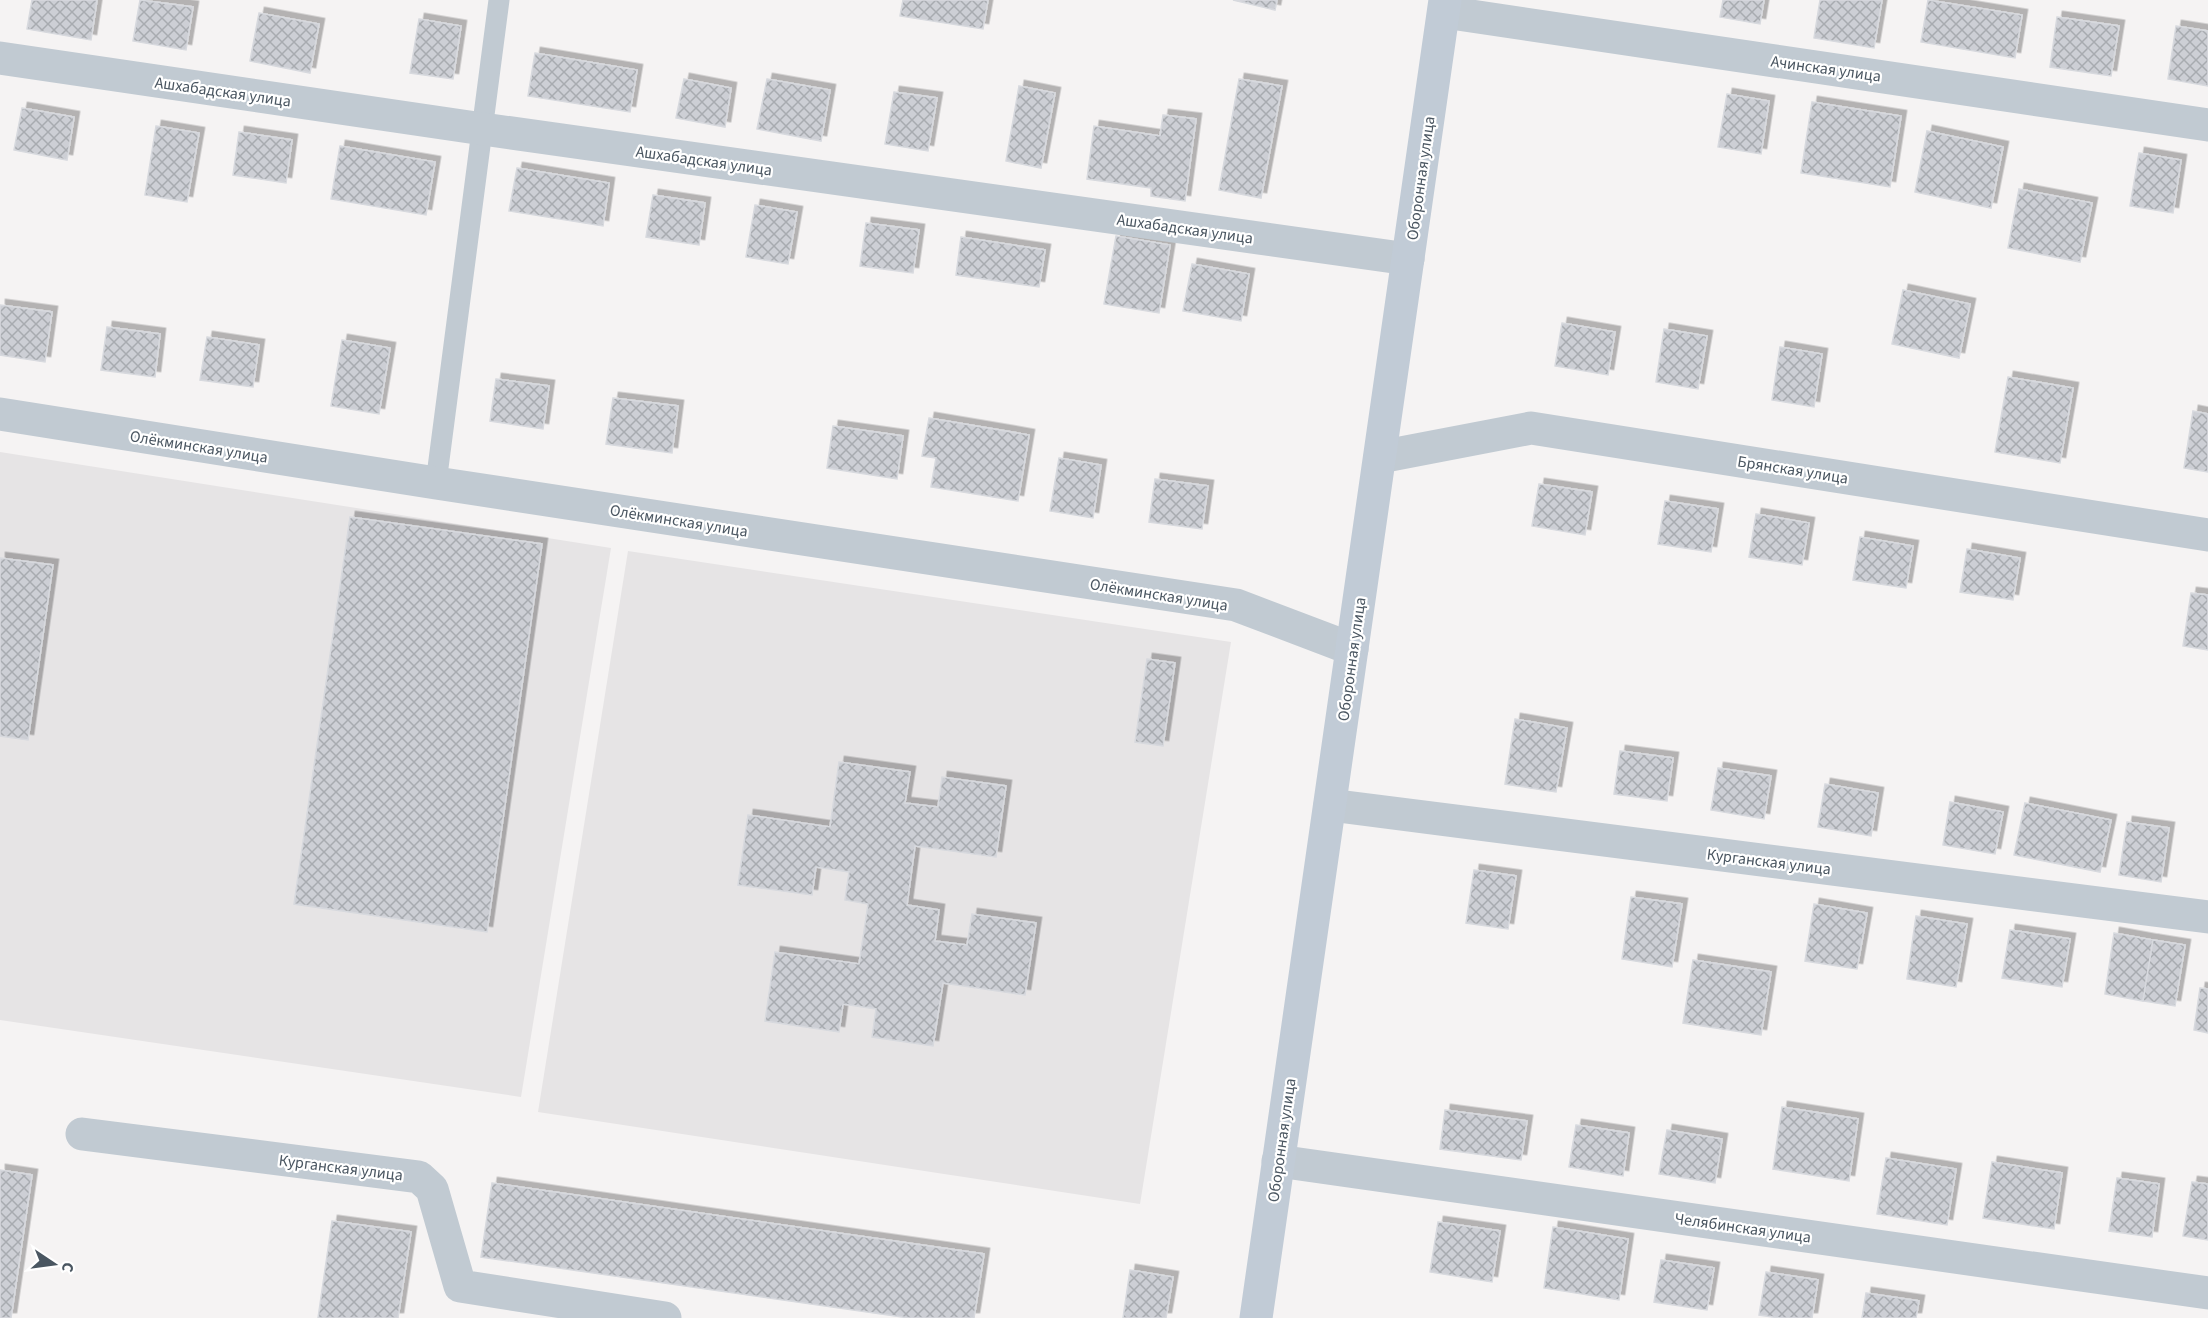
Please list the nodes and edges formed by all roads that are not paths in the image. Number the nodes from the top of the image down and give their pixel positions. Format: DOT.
graph roads {
  1 [pos="499,0"];
  2 [pos="1445,6"];
  3 [pos="0,58"];
  4 [pos="2208,125"];
  5 [pos="483,129"];
  6 [pos="1408,259"];
  7 [pos="0,414"];
  8 [pos="1380,457"];
  9 [pos="436,483"];
  10 [pos="2208,535"];
  11 [pos="1352,649"];
  12 [pos="1330,805"];
  13 [pos="2208,917"];
  14 [pos="82,1134"];
  15 [pos="1278,1161"];
  16 [pos="2208,1293"];
  17 [pos="665,1318"];
  18 [pos="1256,1318"];
  1 -- 5 [label="lane"];
  2 -- 4 [label="street, Ачинская улица"];
  2 -- 6 [label="street, Оборонная улица"];
  3 -- 5 [label="street, Ашхабадская улица"];
  5 -- 6 [label="street, Ашхабадская улица"];
  5 -- 9 [label="lane"];
  6 -- 8 [label="street, Оборонная улица"];
  7 -- 9 [label="street, Олёкминская улица"];
  8 -- 10 [label="street, Брянская улица"];
  8 -- 11 [label="street, Оборонная улица"];
  9 -- 11 [label="street, Олёкминская улица"];
  11 -- 12 [label="street, Оборонная улица"];
  12 -- 13 [label="street, Курганская улица"];
  12 -- 15 [label="street, Оборонная улица"];
  14 -- 17 [label="street, Курганская улица"];
  15 -- 16 [label="street, Челябинская улица"];
  15 -- 18 [label="street, Оборонная улица"];
}
